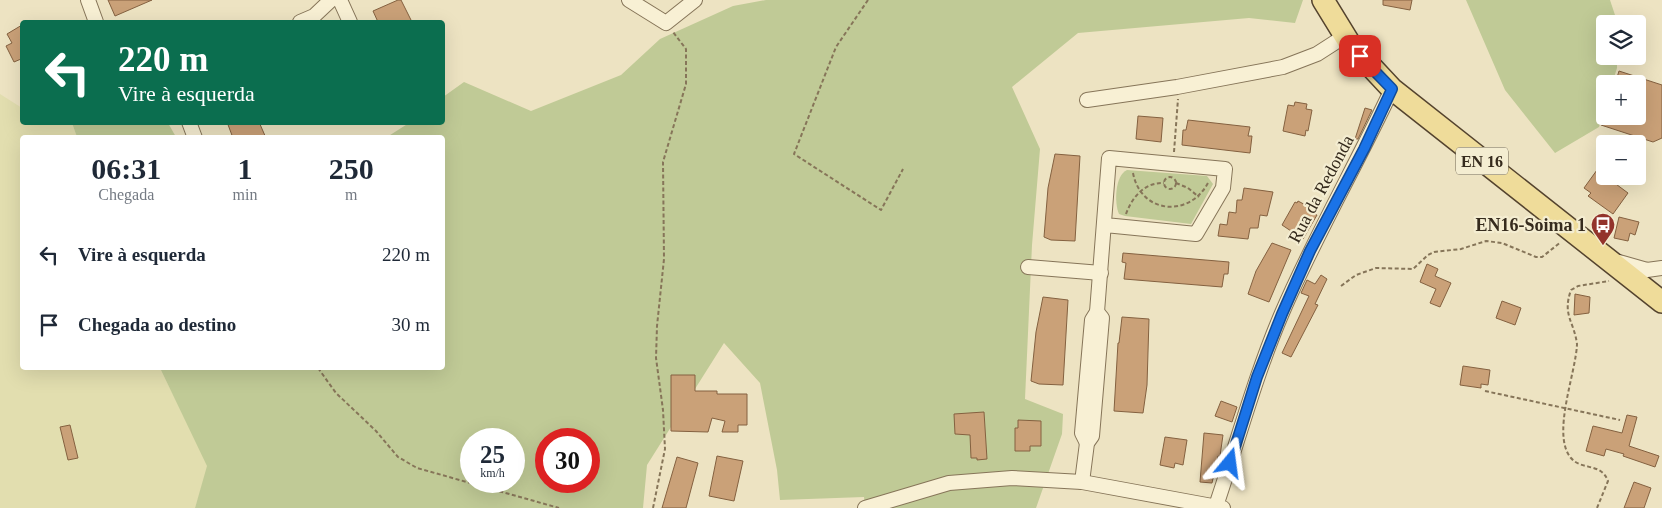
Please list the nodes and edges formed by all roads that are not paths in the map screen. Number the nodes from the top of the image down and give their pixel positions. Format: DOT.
graph roads {
  1 [pos="88,0"];
  2 [pos="331,0"];
  3 [pos="340,0"];
  4 [pos="629,0"];
  5 [pos="695,0"];
  6 [pos="1323,0"];
  7 [pos="643,4"];
  8 [pos="95,20"];
  9 [pos="305,20"];
  10 [pos="349,20"];
  11 [pos="1346,36"];
  12 [pos="1392,89"];
  13 [pos="1087,100"];
  14 [pos="1105,225"];
  15 [pos="1606,258"];
  16 [pos="1028,267"];
  17 [pos="1662,268"];
  18 [pos="1100,273"];
  19 [pos="1661,298"];
  20 [pos="1082,482"];
  21 [pos="1219,507"];
  22 [pos="865,508"];
  1 -- 8 [label="street"];
  2 -- 9 [label="street"];
  3 -- 10 [label="street"];
  4 -- 7 [label="street"];
  5 -- 7 [label="street"];
  6 -- 11 [label="main road, EN 16"];
  11 -- 12 [label="main road, EN 16"];
  11 -- 13 [label="street"];
  12 -- 15 [label="main road, EN 16"];
  12 -- 21 [label="street, Rua da Redonda"];
  14 -- 14 [label="street"];
  14 -- 18 [label="street"];
  15 -- 17 [label="street"];
  15 -- 19 [label="main road, EN 16"];
  16 -- 18 [label="street"];
  18 -- 20 [label="street"];
  20 -- 21 [label="street"];
  20 -- 22 [label="street"];
}
